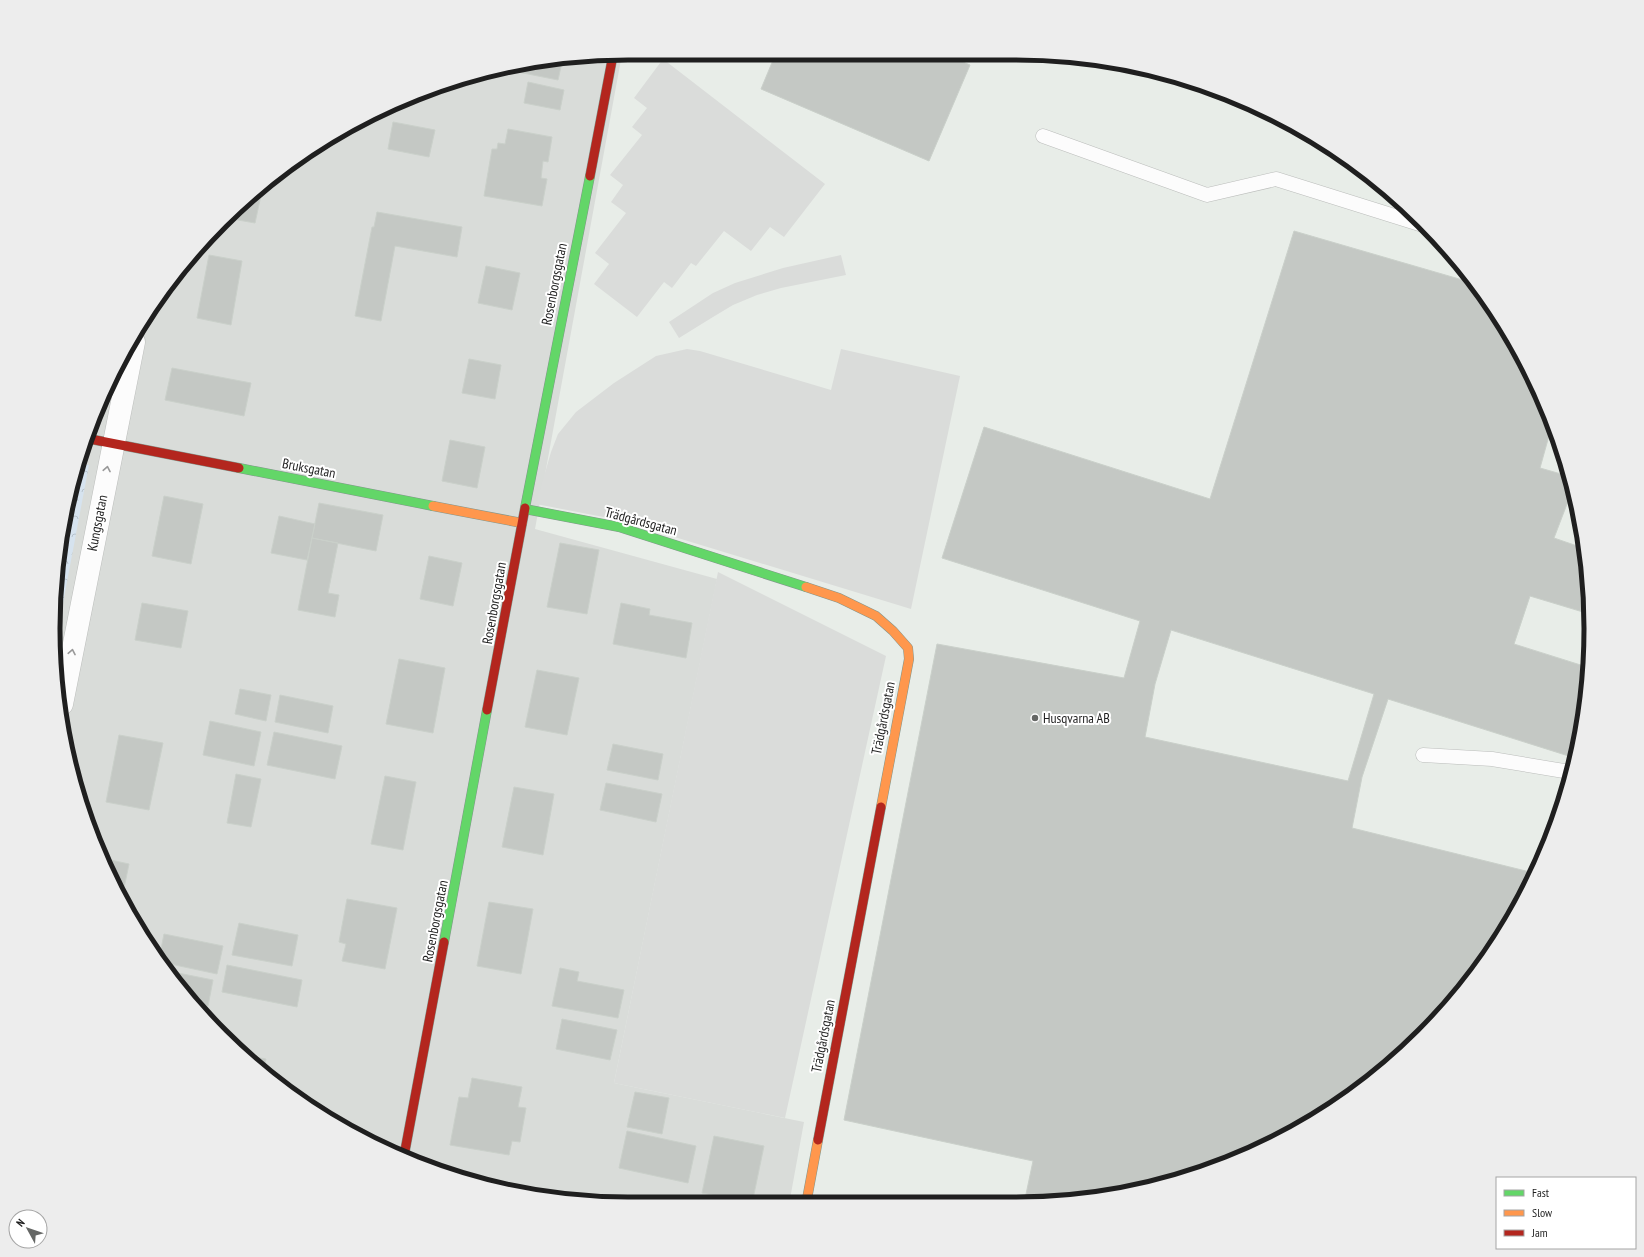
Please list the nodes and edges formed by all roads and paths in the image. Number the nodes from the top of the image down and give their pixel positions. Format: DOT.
graph roads {
  1 [pos="612,60"];
  2 [pos="1043,136"];
  3 [pos="1411,221"];
  4 [pos="132,352"];
  5 [pos="92,440"];
  6 [pos="112,444"];
  7 [pos="525,509"];
  8 [pos="522,524"];
  9 [pos="64,694"];
  10 [pos="1423,755"];
  11 [pos="1566,771"];
  12 [pos="405,1151"];
  13 [pos="807,1197"];
  1 -- 7 [label="street, Rosenborgsgatan"];
  2 -- 3 [label="lane"];
  4 -- 6 [label="street, Kungsgatan"];
  5 -- 6 [label="street, Bruksgatan"];
  6 -- 8 [label="street, Bruksgatan"];
  9 -- 6 [label="street, Kungsgatan, one-way"];
  7 -- 8 [label="street, Rosenborgsgatan"];
  7 -- 13 [label="street, Trädgårdsgatan"];
  8 -- 12 [label="street, Rosenborgsgatan"];
  10 -- 11 [label="lane"];
}
